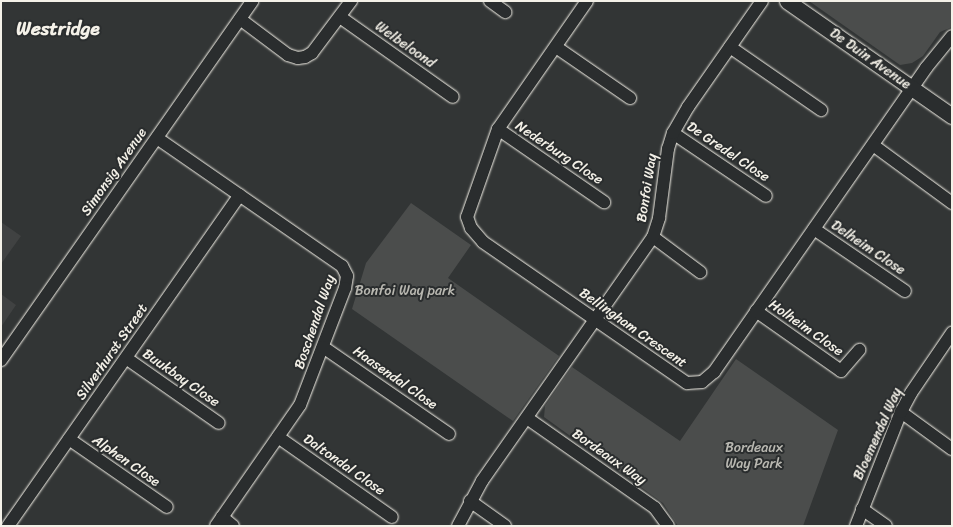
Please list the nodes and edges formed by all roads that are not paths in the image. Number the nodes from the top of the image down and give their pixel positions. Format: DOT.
graph roads {
  1 [pos="252,1"];
  2 [pos="351,1"];
  3 [pos="490,1"];
  4 [pos="587,1"];
  5 [pos="762,1"];
  6 [pos="787,1"];
  7 [pos="505,12"];
  8 [pos="340,17"];
  9 [pos="240,19"];
  10 [pos="952,36"];
  11 [pos="556,47"];
  12 [pos="730,47"];
  13 [pos="913,89"];
  14 [pos="453,97"];
  15 [pos="630,98"];
  16 [pos="820,110"];
  17 [pos="952,116"];
  18 [pos="498,129"];
  19 [pos="673,133"];
  20 [pos="157,138"];
  21 [pos="873,145"];
  22 [pos="240,195"];
  23 [pos="766,196"];
  24 [pos="604,202"];
  25 [pos="952,203"];
  26 [pos="814,229"];
  27 [pos="653,237"];
  28 [pos="700,272"];
  29 [pos="905,291"];
  30 [pos="756,311"];
  31 [pos="595,320"];
  32 [pos="952,333"];
  33 [pos="323,347"];
  34 [pos="858,350"];
  35 [pos="126,358"];
  36 [pos="1,360"];
  37 [pos="901,412"];
  38 [pos="527,418"];
  39 [pos="219,423"];
  40 [pos="449,434"];
  41 [pos="278,437"];
  42 [pos="69,440"];
  43 [pos="952,449"];
  44 [pos="470,501"];
  45 [pos="167,507"];
  46 [pos="862,509"];
  47 [pos="392,517"];
  48 [pos="219,522"];
  49 [pos="13,524"];
  50 [pos="233,526"];
  51 [pos="458,526"];
  52 [pos="505,526"];
  53 [pos="668,526"];
  54 [pos="856,526"];
  55 [pos="886,526"];
  1 -- 9 [label="street, Simonsig Avenue"];
  2 -- 8 [label="street"];
  3 -- 7 [label="street"];
  4 -- 11 [label="street, Bellingham Crescent"];
  5 -- 12 [label="street, Bonfoi Way"];
  6 -- 13 [label="street, De Duin Avenue"];
  8 -- 9 [label="street"];
  8 -- 14 [label="street, Welbeloond"];
  9 -- 20 [label="street, Simonsig Avenue"];
  10 -- 13 [label="street, Bellingham Crescent"];
  11 -- 15 [label="street"];
  11 -- 18 [label="street, Bellingham Crescent"];
  12 -- 16 [label="street"];
  12 -- 19 [label="street, Bonfoi Way"];
  13 -- 17 [label="street, De Duin Avenue"];
  13 -- 21 [label="street, Bellingham Crescent"];
  18 -- 24 [label="street, Nederburg Close"];
  18 -- 31 [label="street, Bellingham Crescent"];
  19 -- 23 [label="street, De Gredel Close"];
  19 -- 27 [label="street, Bonfoi Way"];
  20 -- 22 [label="street, Boschendal Way"];
  20 -- 36 [label="street, Simonsig Avenue"];
  21 -- 25 [label="street"];
  21 -- 26 [label="street, Bellingham Crescent"];
  22 -- 33 [label="street, Boschendal Way"];
  22 -- 35 [label="street, Silverhurst Street"];
  26 -- 29 [label="street, Delheim Close"];
  26 -- 30 [label="street, Bellingham Crescent"];
  27 -- 28 [label="street"];
  27 -- 31 [label="street, Bonfoi Way"];
  30 -- 31 [label="street, Bellingham Crescent"];
  30 -- 34 [label="street, Holheim Close"];
  31 -- 38 [label="street, Bonfoi Way"];
  32 -- 37 [label="street, Bloemendal Way"];
  33 -- 40 [label="street, Haasendal Close"];
  33 -- 41 [label="street, Boschendal Way"];
  35 -- 39 [label="street, Buukbay Close"];
  35 -- 42 [label="street, Silverhurst Street"];
  37 -- 43 [label="street"];
  37 -- 46 [label="street, Bloemendal Way"];
  38 -- 44 [label="street, Bonfoi Way"];
  38 -- 53 [label="street, Bordeaux Way"];
  41 -- 47 [label="street, Daltondal Close"];
  41 -- 48 [label="street, Boschendal Way"];
  42 -- 45 [label="street, Alphen Close"];
  42 -- 49 [label="street, Silverhurst Street"];
  44 -- 51 [label="street, Bonfoi Way"];
  44 -- 52 [label="street"];
  46 -- 54 [label="street, Bloemendal Way"];
  46 -- 55 [label="street"];
  48 -- 50 [label="street"];
}
